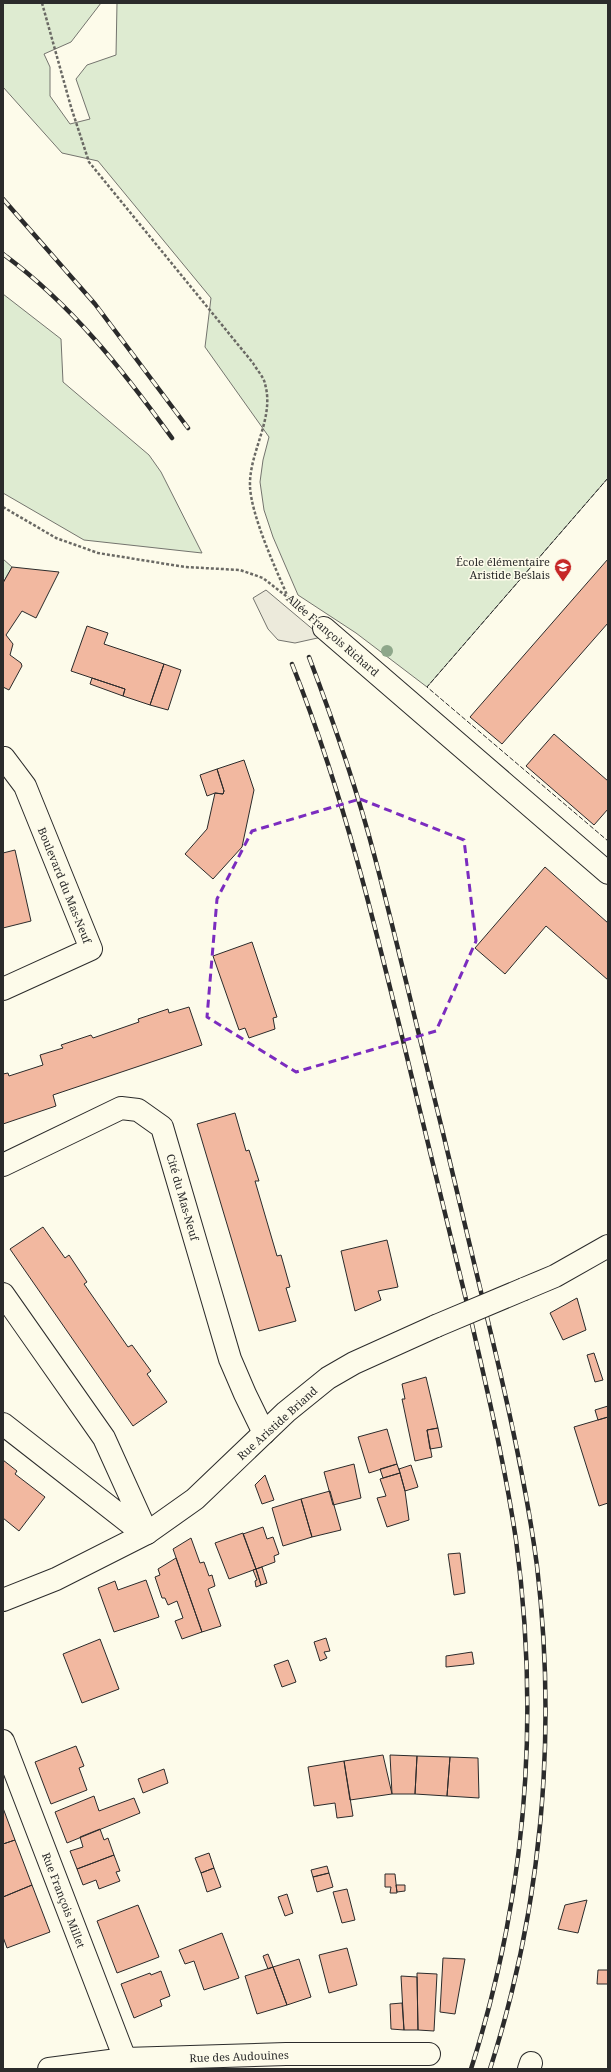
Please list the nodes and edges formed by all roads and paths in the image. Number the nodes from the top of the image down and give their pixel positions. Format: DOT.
graph roads {
  1 [pos="42,3"];
  2 [pos="3,507"];
  3 [pos="287,596"];
  4 [pos="324,628"];
  5 [pos="4,758"];
  6 [pos="608,873"];
  7 [pos="3,989"];
  8 [pos="3,1165"];
  9 [pos="608,1246"];
  10 [pos="3,1294"];
  11 [pos="3,1424"];
  12 [pos="264,1433"];
  13 [pos="147,1533"];
  14 [pos="3,1600"];
  15 [pos="3,1741"];
  16 [pos="429,2054"];
  17 [pos="125,2059"];
  18 [pos="286,2062"];
  19 [pos="49,2069"];
  1 -- 3 [label="path"];
  2 -- 3 [label="path, Allée François Richard"];
  3 -- 4 [label="path, Allée François Richard"];
  4 -- 6 [label="street, Allée François Richard"];
  5 -- 7 [label="street, Boulevard du Mas-Neuf"];
  8 -- 12 [label="street, Cité du Mas-Neuf"];
  9 -- 12 [label="street, Rue Aristide Briand, bridge"];
  10 -- 13 [label="street"];
  11 -- 13 [label="street"];
  12 -- 13 [label="street, Rue Aristide Briand"];
  13 -- 14 [label="street, Rue Aristide Briand"];
  15 -- 17 [label="street, Rue François Millet"];
  16 -- 18 [label="street, Rue des Audouines"];
  17 -- 18 [label="street, Rue des Audouines"];
  17 -- 19 [label="street, Rue des Audouines"];
}
